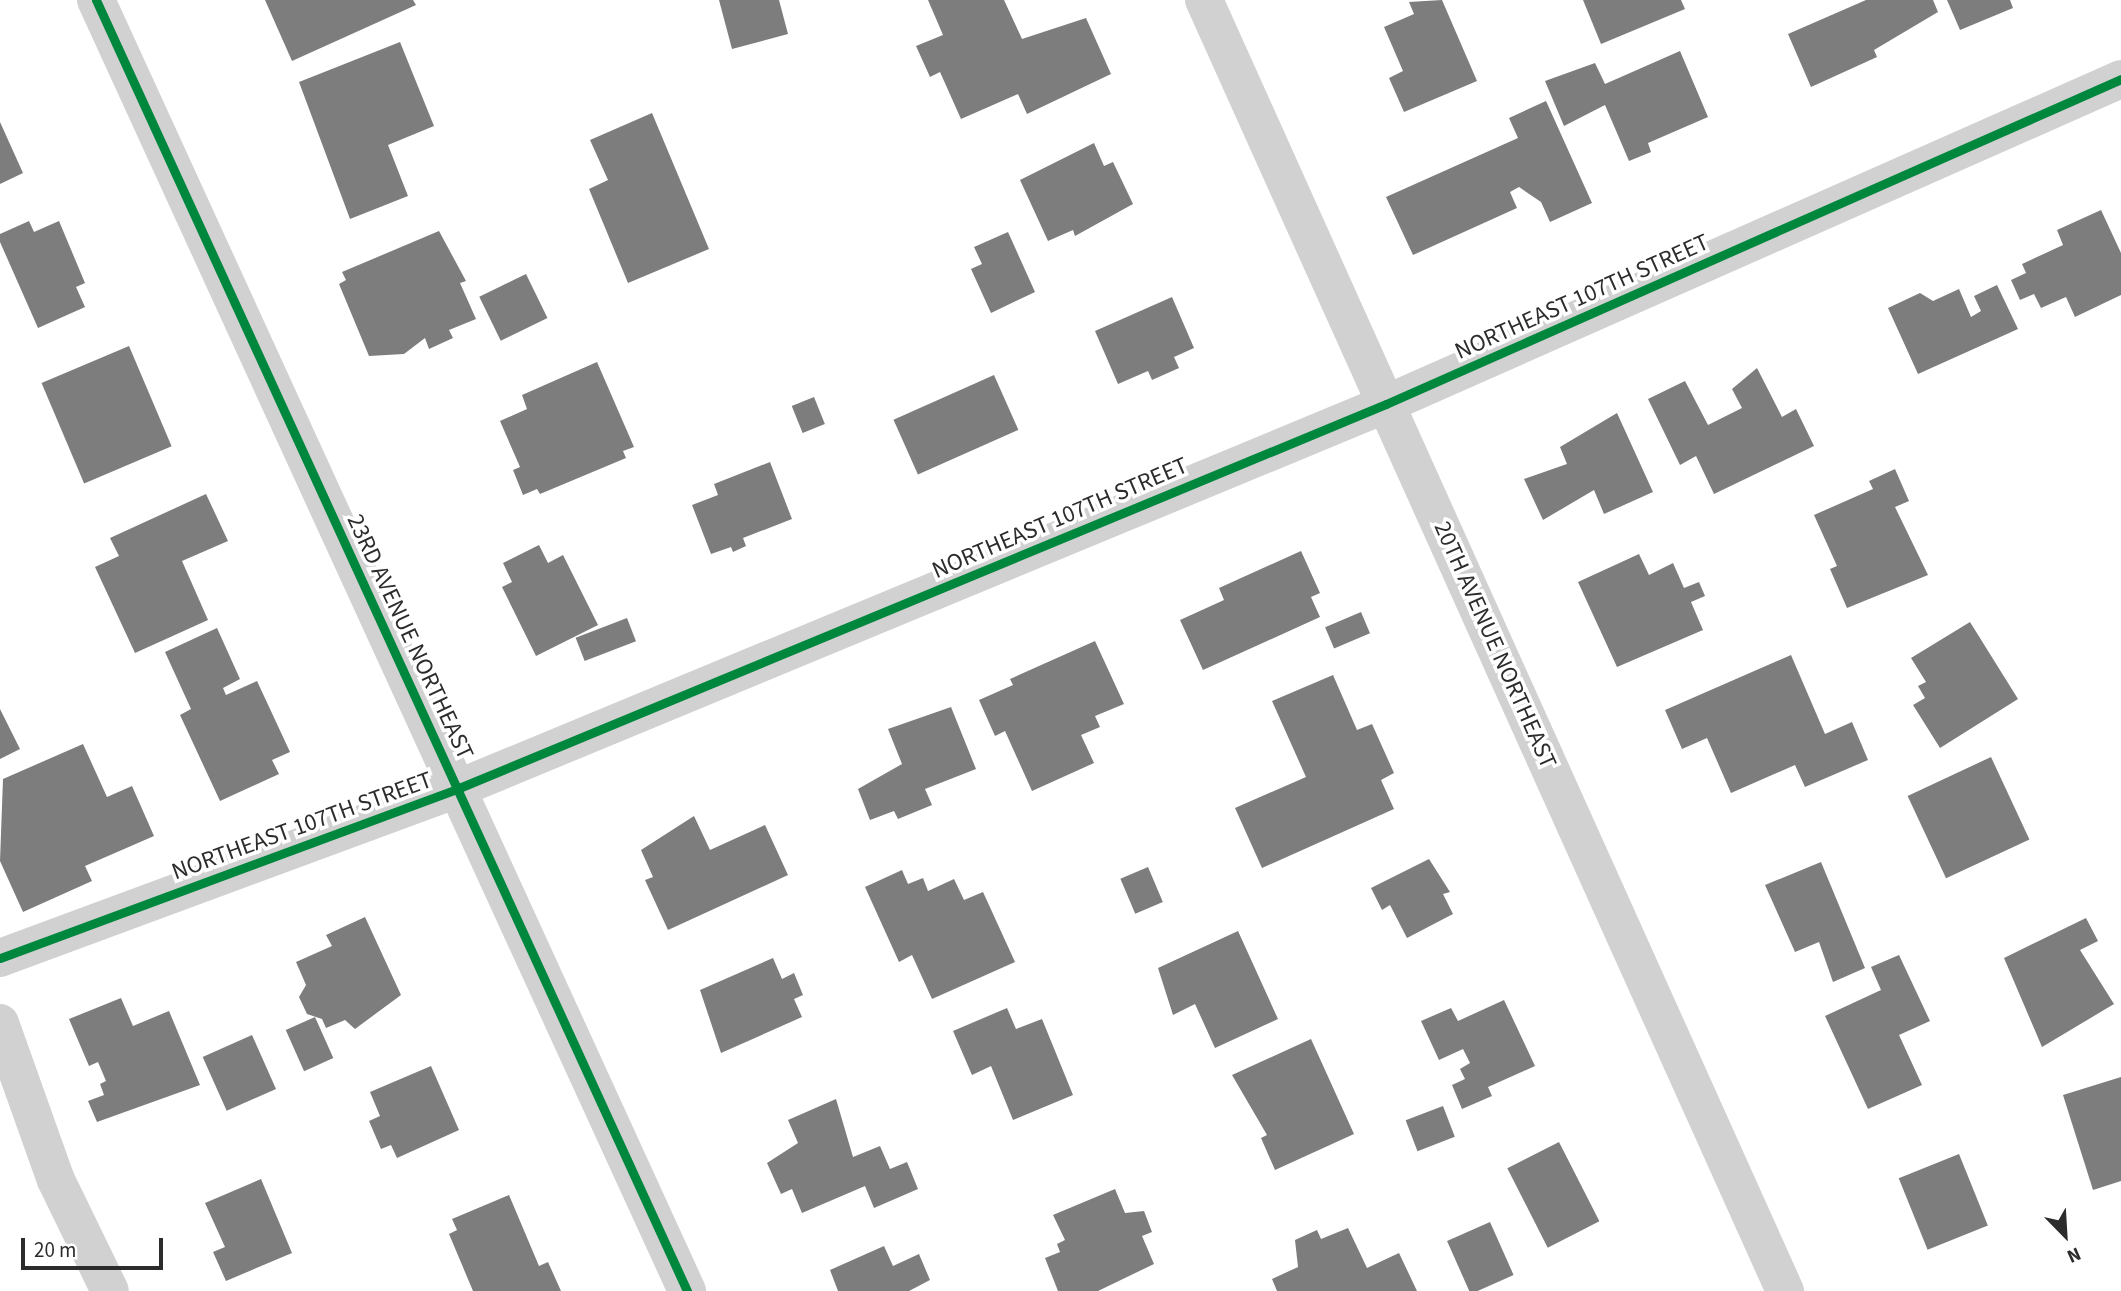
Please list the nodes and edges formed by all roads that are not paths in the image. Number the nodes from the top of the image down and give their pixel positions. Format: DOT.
graph roads {
  1 [pos="96,0"];
  2 [pos="1204,0"];
  3 [pos="2121,79"];
  4 [pos="1386,404"];
  5 [pos="459,788"];
  6 [pos="0,958"];
  7 [pos="0,1023"];
  8 [pos="110,1291"];
  9 [pos="687,1291"];
  10 [pos="1785,1291"];
  1 -- 5 [label="street, 23RD AVENUE NORTHEAST"];
  2 -- 4 [label="street, 20TH AVENUE NORTHEAST"];
  3 -- 4 [label="street, NORTHEAST 107TH STREET"];
  4 -- 5 [label="street, NORTHEAST 107TH STREET"];
  4 -- 10 [label="street, 20TH AVENUE NORTHEAST"];
  5 -- 6 [label="street, NORTHEAST 107TH STREET"];
  5 -- 9 [label="street, 23RD AVENUE NORTHEAST"];
  7 -- 8 [label="street"];
}
